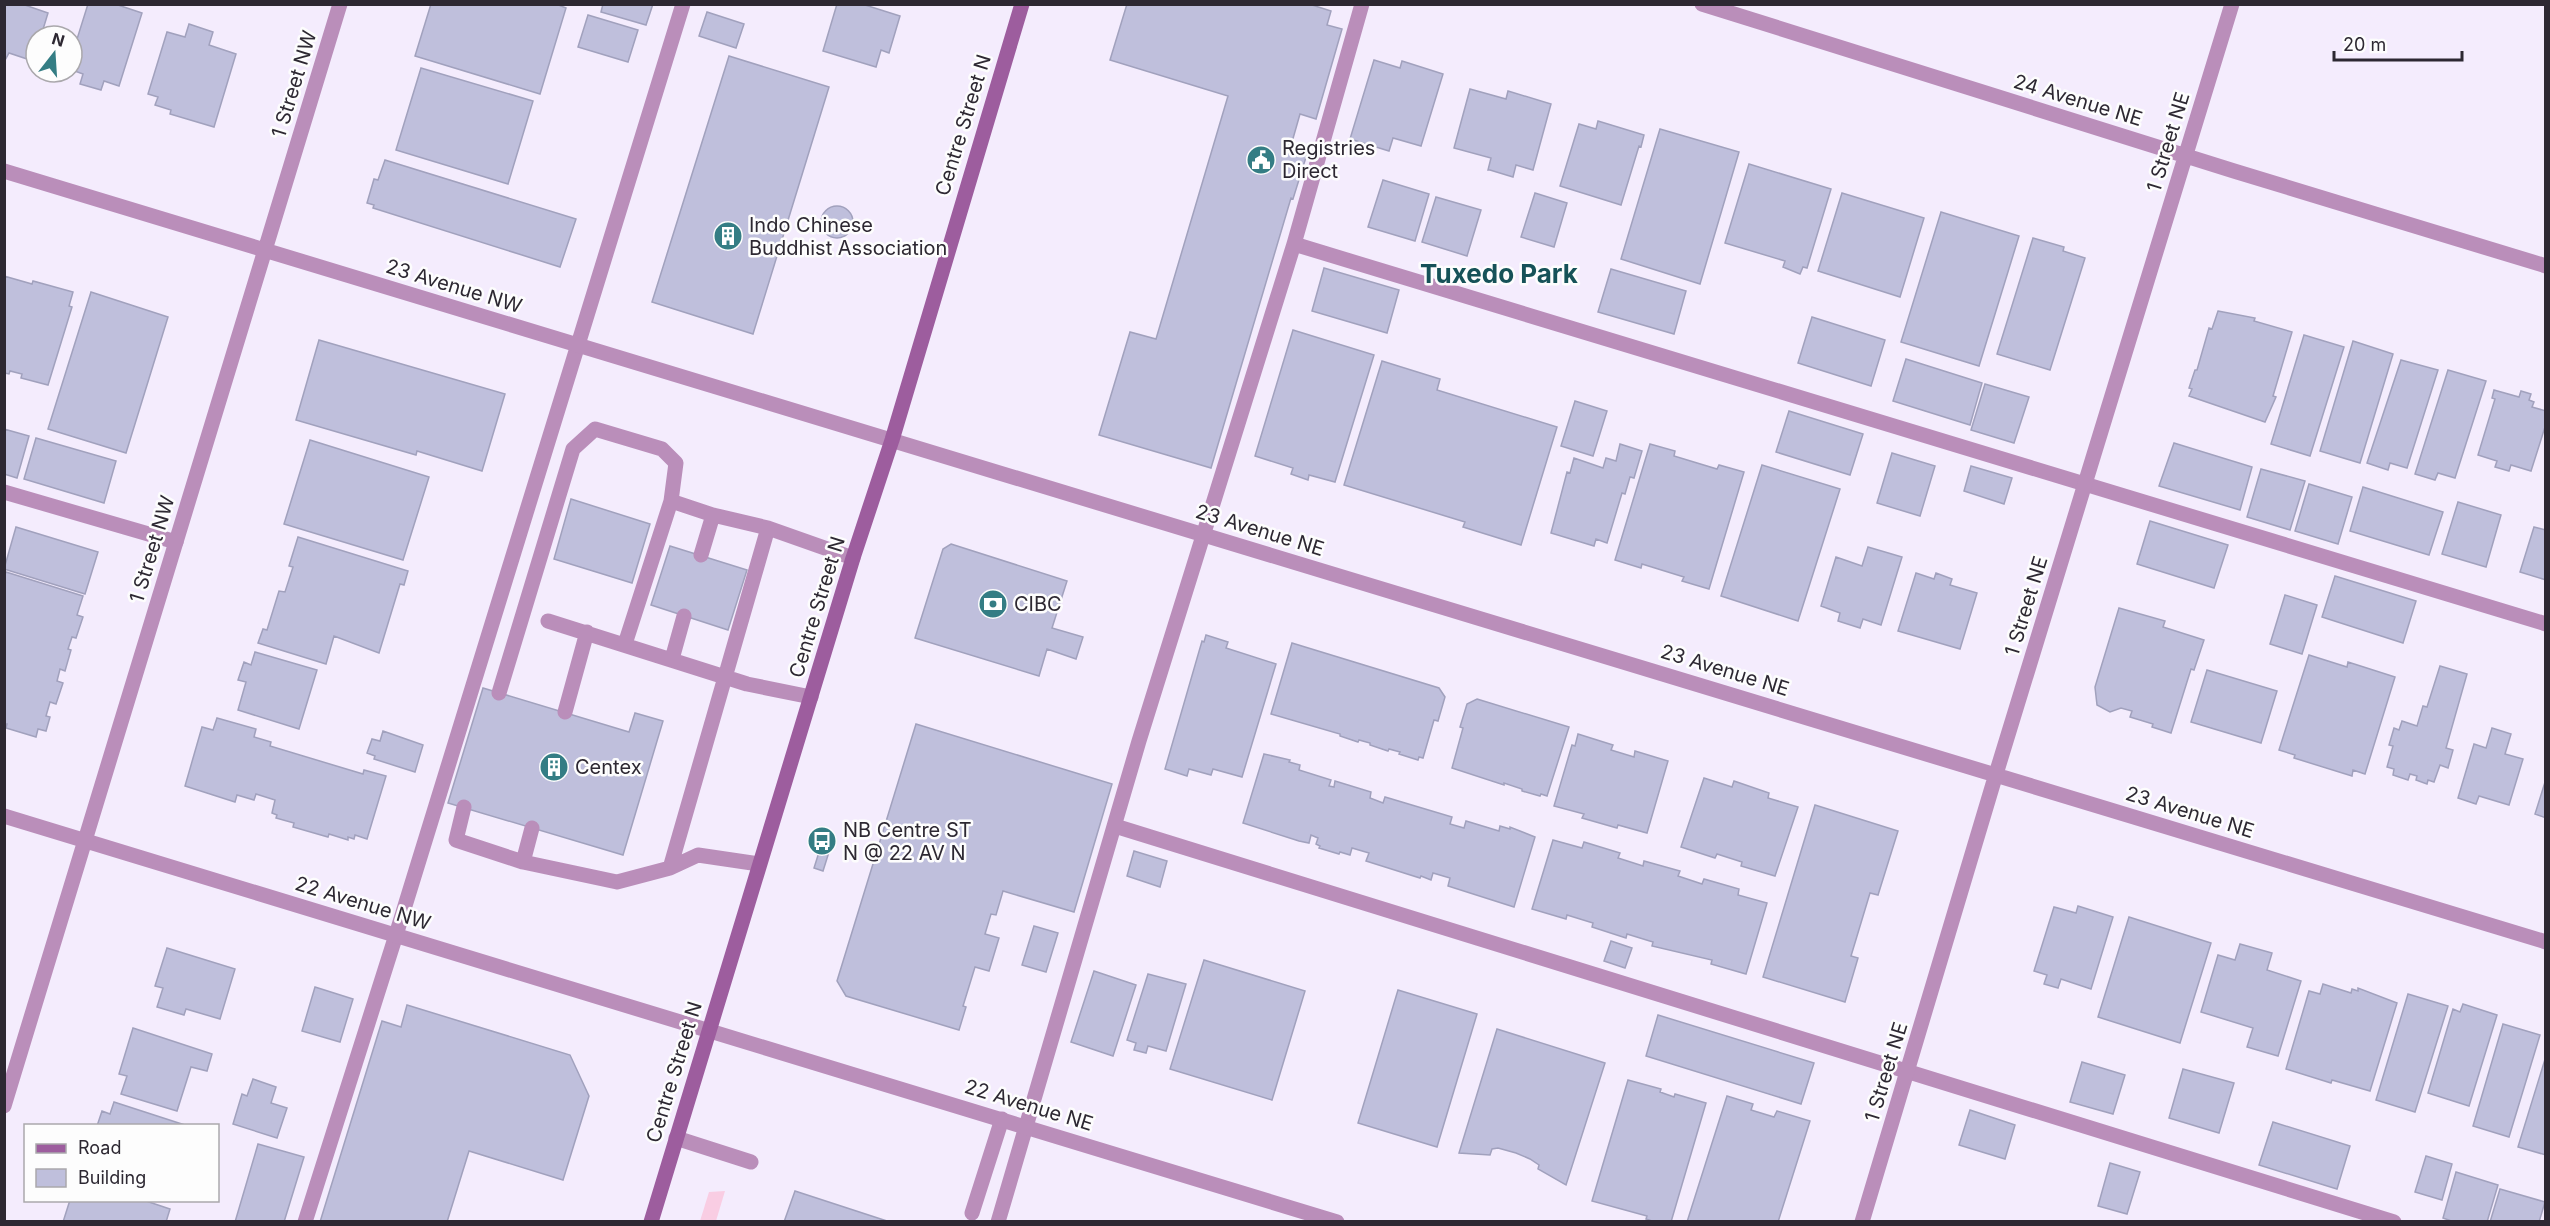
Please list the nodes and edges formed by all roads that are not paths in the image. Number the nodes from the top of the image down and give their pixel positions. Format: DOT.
graph roads {
  1 [pos="340,4"];
  2 [pos="683,4"];
  3 [pos="1022,4"];
  4 [pos="1362,4"];
  5 [pos="1701,4"];
  6 [pos="2232,4"];
  7 [pos="2187,155"];
  8 [pos="4,171"];
  9 [pos="1294,244"];
  10 [pos="266,250"];
  11 [pos="2546,266"];
  12 [pos="576,345"];
  13 [pos="892,440"];
  14 [pos="2086,484"];
  15 [pos="4,492"];
  16 [pos="671,501"];
  17 [pos="713,515"];
  18 [pos="768,528"];
  19 [pos="1204,535"];
  20 [pos="176,542"];
  21 [pos="701,555"];
  22 [pos="853,558"];
  23 [pos="684,616"];
  24 [pos="548,621"];
  25 [pos="2546,624"];
  26 [pos="587,632"];
  27 [pos="625,644"];
  28 [pos="672,659"];
  29 [pos="725,676"];
  30 [pos="499,693"];
  31 [pos="811,697"];
  32 [pos="565,712"];
  33 [pos="1996,774"];
  34 [pos="464,807"];
  35 [pos="4,816"];
  36 [pos="1114,826"];
  37 [pos="532,828"];
  38 [pos="85,841"];
  39 [pos="523,862"];
  40 [pos="759,864"];
  41 [pos="670,868"];
  42 [pos="396,935"];
  43 [pos="2546,942"];
  44 [pos="709,1030"];
  45 [pos="1908,1071"];
  46 [pos="4,1106"];
  47 [pos="1002,1119"];
  48 [pos="1026,1126"];
  49 [pos="676,1138"];
  50 [pos="751,1162"];
  51 [pos="972,1213"];
  52 [pos="305,1221"];
  53 [pos="651,1221"];
  54 [pos="998,1221"];
  55 [pos="1337,1221"];
  56 [pos="1862,1221"];
  57 [pos="2394,1221"];
  1 -- 10 [label="street, 1 Street NW"];
  2 -- 12 [label="street"];
  3 -- 13 [label="main road, Centre Street N"];
  4 -- 9 [label="street"];
  5 -- 7 [label="street, 24 Avenue NE"];
  6 -- 7 [label="street, 1 Street NE"];
  7 -- 11 [label="street, 24 Avenue NE"];
  7 -- 14 [label="street, 1 Street NE"];
  8 -- 10 [label="street, 23 Avenue NW"];
  9 -- 14 [label="street"];
  9 -- 19 [label="street"];
  10 -- 12 [label="street, 23 Avenue NW"];
  10 -- 20 [label="street, 1 Street NW"];
  12 -- 13 [label="street, 23 Avenue NW"];
  12 -- 42 [label="street"];
  13 -- 19 [label="street, 23 Avenue NE"];
  13 -- 22 [label="main road, Centre Street N"];
  14 -- 25 [label="street"];
  14 -- 33 [label="street, 1 Street NE"];
  15 -- 20 [label="street"];
  16 -- 17 [label="street"];
  16 -- 27 [label="street"];
  16 -- 30 [label="street"];
  17 -- 18 [label="street"];
  17 -- 21 [label="street"];
  18 -- 22 [label="street"];
  18 -- 29 [label="street"];
  19 -- 33 [label="street, 23 Avenue NE"];
  19 -- 36 [label="street"];
  20 -- 38 [label="street, 1 Street NW"];
  22 -- 31 [label="main road, Centre Street N"];
  23 -- 28 [label="street"];
  24 -- 26 [label="street"];
  26 -- 27 [label="street"];
  26 -- 32 [label="street"];
  27 -- 28 [label="street"];
  28 -- 29 [label="street"];
  29 -- 31 [label="street"];
  29 -- 41 [label="street"];
  31 -- 40 [label="main road, Centre Street N"];
  33 -- 43 [label="street, 23 Avenue NE"];
  33 -- 45 [label="street, 1 Street NE"];
  34 -- 39 [label="street"];
  35 -- 38 [label="street, 22 Avenue NW"];
  36 -- 45 [label="street"];
  36 -- 48 [label="street"];
  37 -- 39 [label="street"];
  38 -- 42 [label="street, 22 Avenue NW"];
  38 -- 46 [label="street, 1 Street NW"];
  39 -- 41 [label="street"];
  40 -- 41 [label="street"];
  40 -- 44 [label="main road, Centre Street N"];
  42 -- 44 [label="street, 22 Avenue NW"];
  42 -- 52 [label="street"];
  44 -- 47 [label="street, 22 Avenue NE"];
  44 -- 49 [label="main road, Centre Street N"];
  45 -- 56 [label="street, 1 Street NE"];
  45 -- 57 [label="street"];
  47 -- 48 [label="street, 22 Avenue NE"];
  47 -- 51 [label="street"];
  48 -- 54 [label="street"];
  48 -- 55 [label="street, 22 Avenue NE"];
  49 -- 50 [label="street"];
  49 -- 53 [label="main road, Centre Street N"];
}
